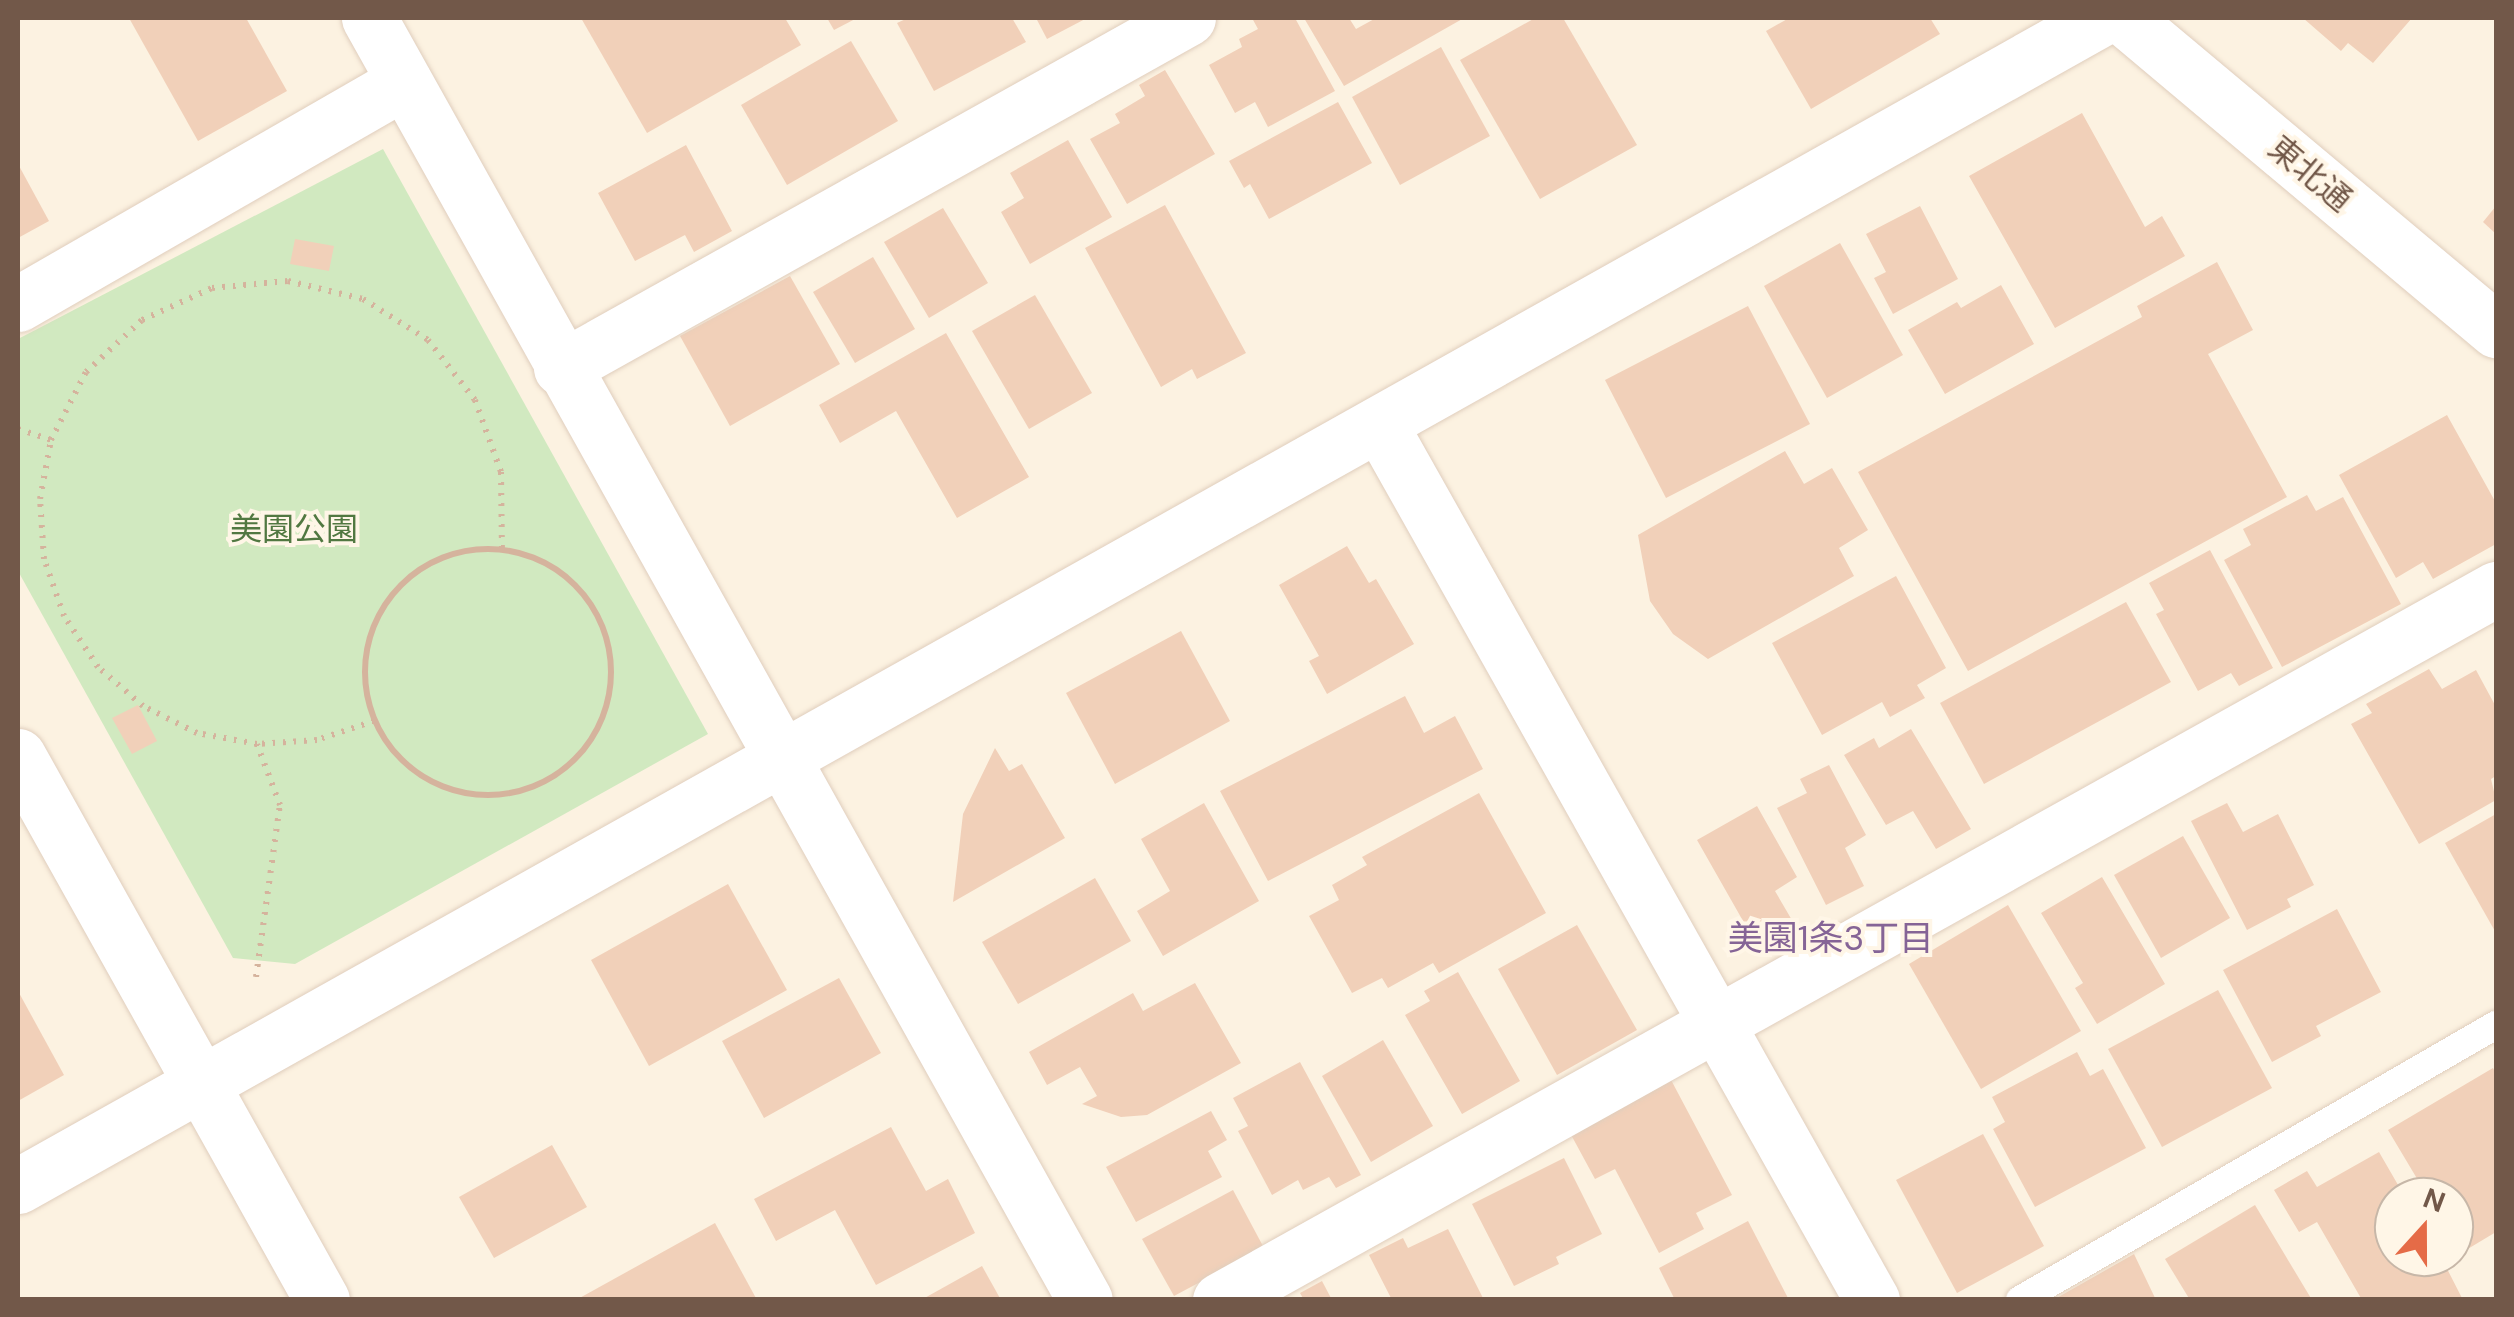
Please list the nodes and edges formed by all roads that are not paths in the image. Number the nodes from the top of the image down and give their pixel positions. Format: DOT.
graph roads {
  1 [pos="369,18"];
  2 [pos="1188,18"];
  3 [pos="2102,18"];
  4 [pos="2124,18"];
  5 [pos="404,82"];
  6 [pos="18,304"];
  7 [pos="2496,330"];
  8 [pos="561,368"];
  9 [pos="1380,424"];
  10 [pos="2496,588"];
  11 [pos="18,756"];
  12 [pos="780,760"];
  13 [pos="1718,1020"];
  14 [pos="2496,1026"];
  15 [pos="201,1085"];
  16 [pos="18,1186"];
  17 [pos="322,1300"];
  18 [pos="1085,1300"];
  19 [pos="1220,1300"];
  20 [pos="1872,1300"];
  21 [pos="2020,1300"];
  1 -- 5 [label="street"];
  2 -- 8 [label="street"];
  3 -- 9 [label="street"];
  4 -- 7 [label="street, 東北通"];
  5 -- 6 [label="street"];
  5 -- 8 [label="street"];
  8 -- 12 [label="street"];
  9 -- 12 [label="street"];
  9 -- 13 [label="street"];
  10 -- 13 [label="street"];
  11 -- 15 [label="street"];
  12 -- 15 [label="street"];
  12 -- 18 [label="street"];
  13 -- 19 [label="street"];
  13 -- 20 [label="street"];
  14 -- 21 [label="lane"];
  15 -- 16 [label="street"];
  15 -- 17 [label="street"];
}
